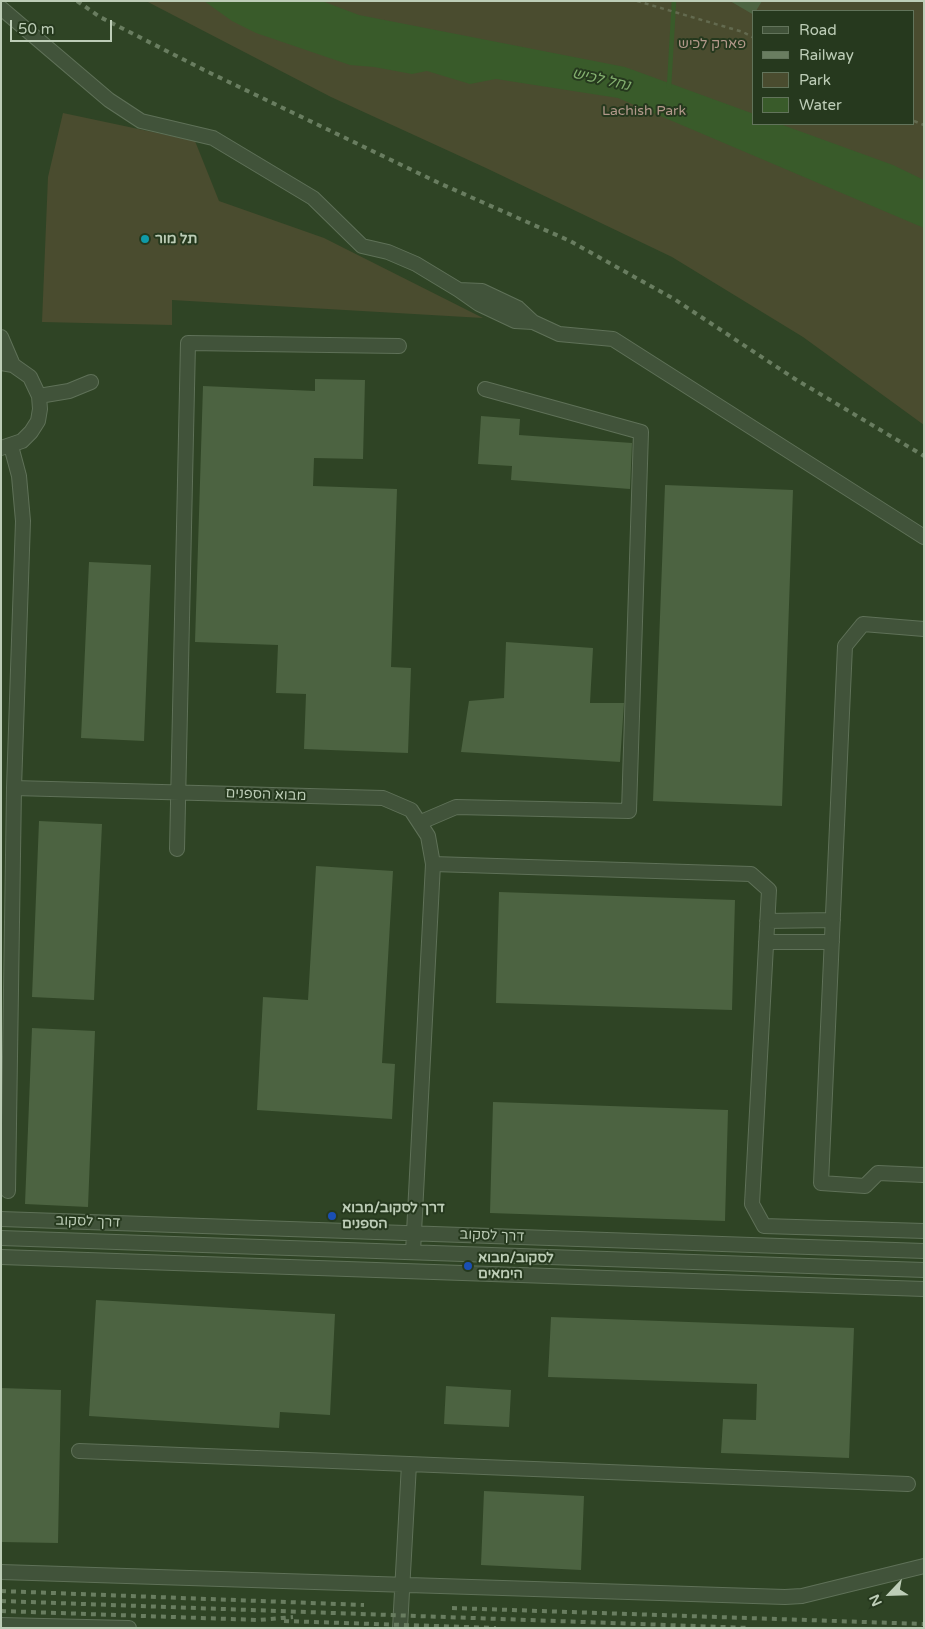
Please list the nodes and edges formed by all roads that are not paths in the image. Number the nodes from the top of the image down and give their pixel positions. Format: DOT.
graph roads {
  1 [pos="1,8"];
  2 [pos="1,337"];
  3 [pos="399,346"];
  4 [pos="7,364"];
  5 [pos="91,382"];
  6 [pos="485,389"];
  7 [pos="39,396"];
  8 [pos="6,447"];
  9 [pos="924,537"];
  10 [pos="924,629"];
  11 [pos="14,788"];
  12 [pos="179,792"];
  13 [pos="421,822"];
  14 [pos="177,849"];
  15 [pos="433,864"];
  16 [pos="833,920"];
  17 [pos="767,921"];
  18 [pos="766,942"];
  19 [pos="832,942"];
  20 [pos="924,1175"];
  21 [pos="8,1191"];
  22 [pos="1,1219"];
  23 [pos="924,1231"];
  24 [pos="414,1233"];
  25 [pos="1,1238"];
  26 [pos="924,1251"];
  27 [pos="413,1252"];
  28 [pos="1,1258"];
  29 [pos="924,1270"];
  30 [pos="924,1289"];
  31 [pos="79,1451"];
  32 [pos="409,1464"];
  33 [pos="908,1484"];
  34 [pos="924,1566"];
  35 [pos="1,1572"];
  36 [pos="403,1586"];
  37 [pos="1,1625"];
  38 [pos="129,1628"];
  39 [pos="400,1628"];
  1 -- 9 [label="street"];
  2 -- 4 [label="street"];
  3 -- 12 [label="street"];
  4 -- 7 [label="street"];
  5 -- 7 [label="street"];
  6 -- 13 [label="street"];
  7 -- 8 [label="street"];
  8 -- 11 [label="street"];
  10 -- 16 [label="street"];
  11 -- 12 [label="street, מבוא הספנים"];
  11 -- 21 [label="street"];
  12 -- 13 [label="street, מבוא הספנים"];
  12 -- 14 [label="street"];
  13 -- 15 [label="street, מבוא הספנים"];
  15 -- 17 [label="street"];
  15 -- 24 [label="street, מבוא הספנים"];
  16 -- 17 [label="street"];
  16 -- 19 [label="street"];
  17 -- 18 [label="street"];
  18 -- 19 [label="street"];
  18 -- 23 [label="street"];
  19 -- 20 [label="street"];
  22 -- 24 [label="street, דרך לסקוב"];
  24 -- 26 [label="street, דרך לסקוב"];
  24 -- 27 [label="street, מבוא הספנים"];
  25 -- 27 [label="street, דרך לסקוב"];
  27 -- 29 [label="street, דרך לסקוב"];
  28 -- 30 [label="street"];
  31 -- 32 [label="street"];
  32 -- 33 [label="street"];
  32 -- 36 [label="street"];
  34 -- 36 [label="street"];
  35 -- 36 [label="street"];
  36 -- 39 [label="street"];
  37 -- 38 [label="street"];
}
